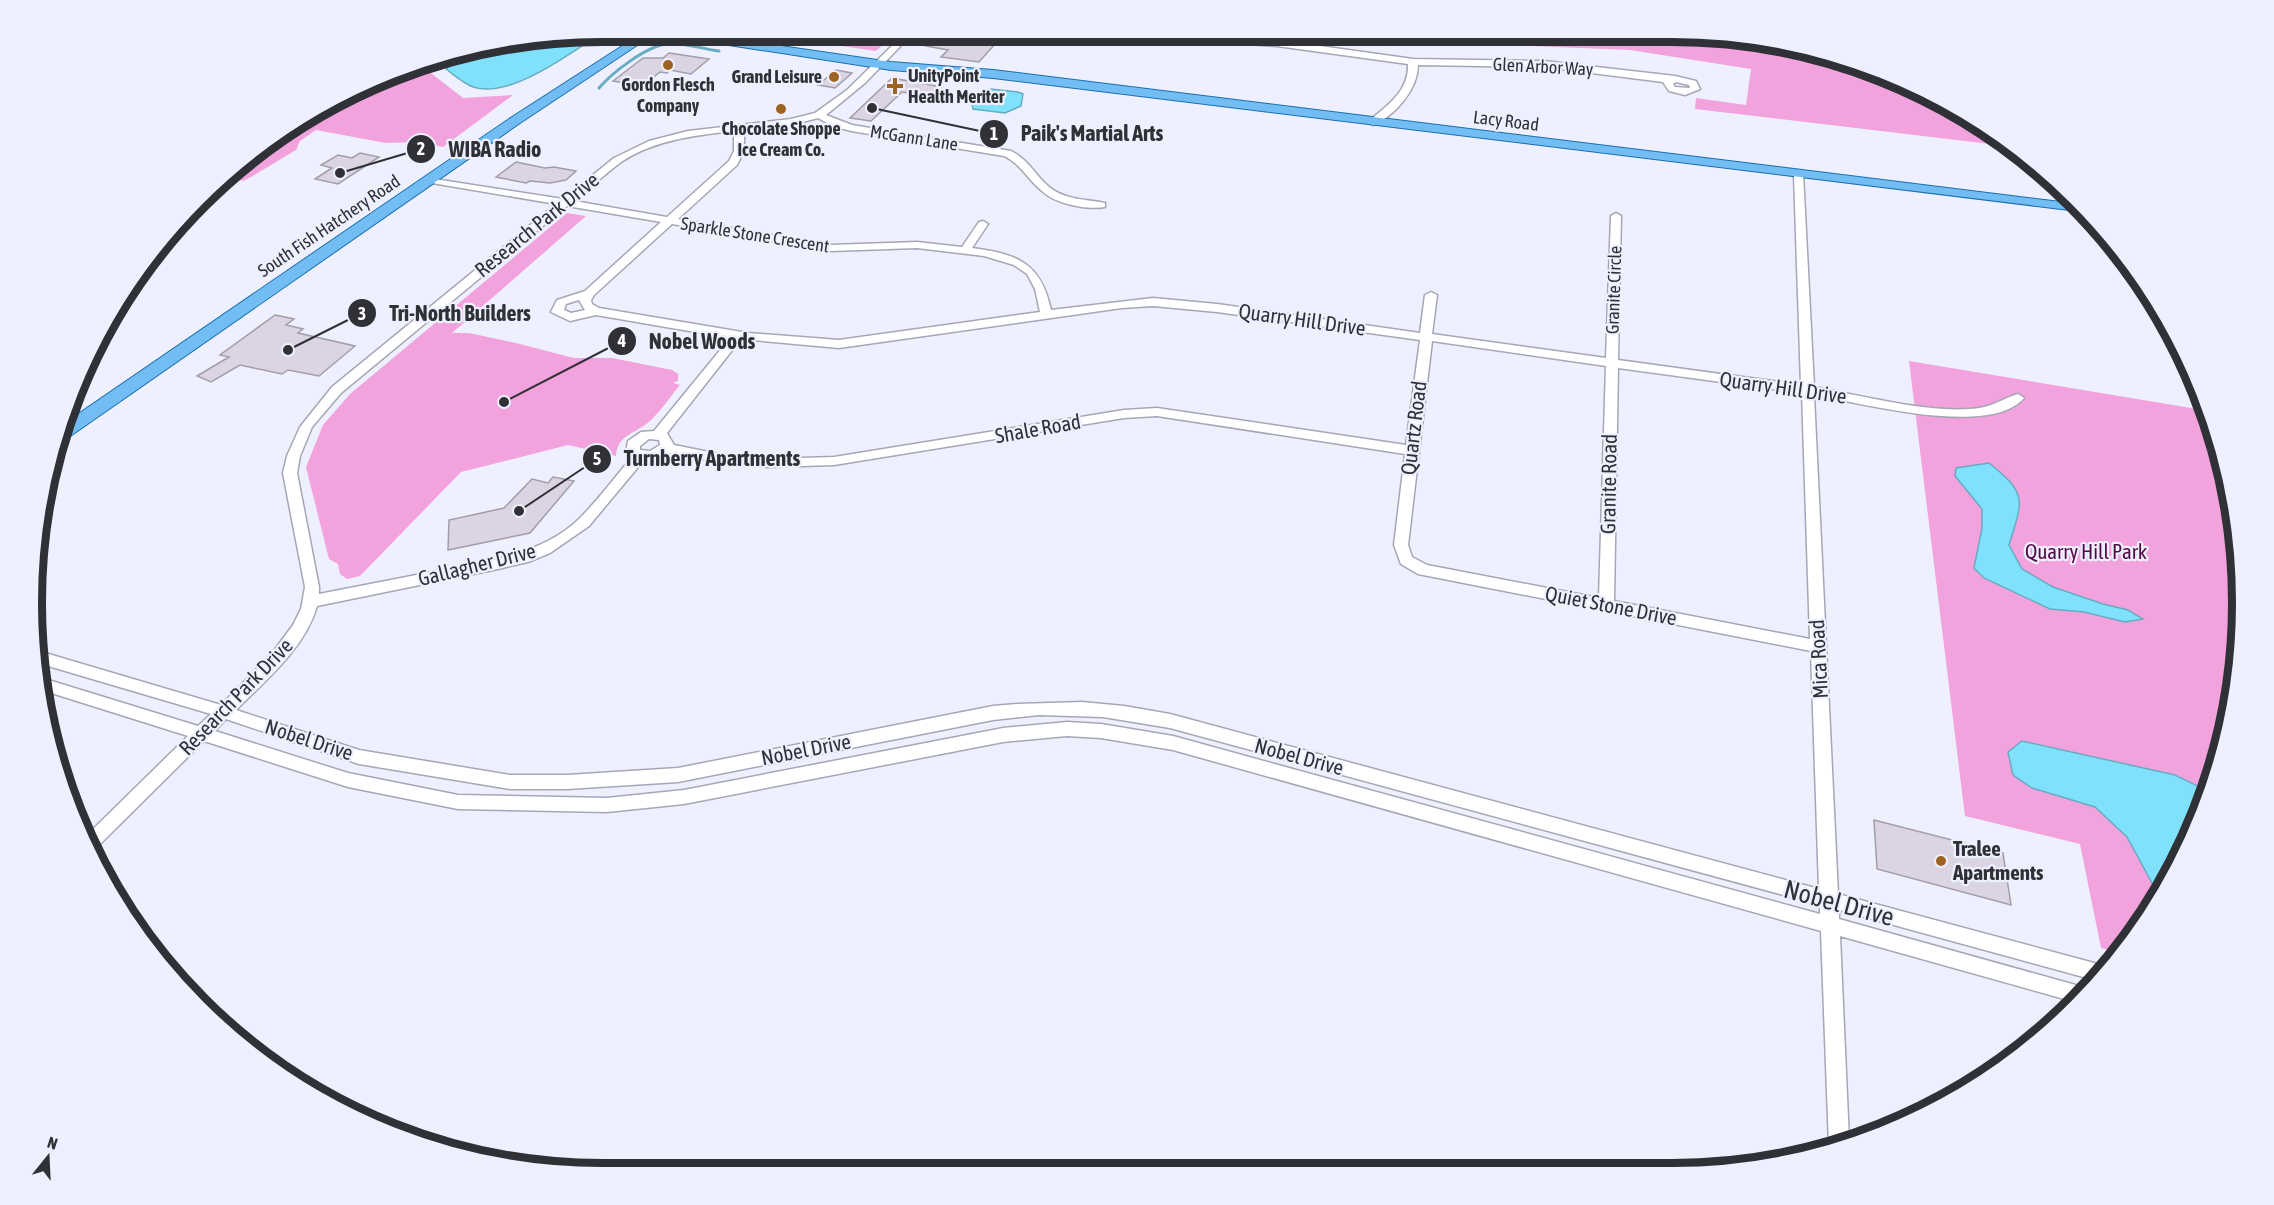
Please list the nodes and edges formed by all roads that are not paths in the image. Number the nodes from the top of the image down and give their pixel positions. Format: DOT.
graph roads {
  1 [pos="616,42"];
  2 [pos="636,42"];
  3 [pos="736,42"];
  4 [pos="760,42"];
  5 [pos="901,42"];
  6 [pos="1257,42"];
  7 [pos="881,62"];
  8 [pos="1413,62"];
  9 [pos="1672,80"];
  10 [pos="819,115"];
  11 [pos="1373,122"];
  12 [pos="739,128"];
  13 [pos="1799,175"];
  14 [pos="432,180"];
  15 [pos="565,203"];
  16 [pos="1101,205"];
  17 [pos="2069,207"];
  18 [pos="1616,216"];
  19 [pos="669,221"];
  20 [pos="983,224"];
  21 [pos="965,250"];
  22 [pos="1431,295"];
  23 [pos="1046,314"];
  24 [pos="739,334"];
  25 [pos="1426,337"];
  26 [pos="1611,364"];
  27 [pos="1808,390"];
  28 [pos="2018,398"];
  29 [pos="78,406"];
  30 [pos="70,428"];
  31 [pos="658,435"];
  32 [pos="665,448"];
  33 [pos="1411,450"];
  34 [pos="640,456"];
  35 [pos="1406,560"];
  36 [pos="312,601"];
  37 [pos="1606,604"];
  38 [pos="1818,646"];
  39 [pos="45,659"];
  40 [pos="49,686"];
  41 [pos="224,712"];
  42 [pos="203,733"];
  43 [pos="1575,831"];
  44 [pos="95,839"];
  45 [pos="1572,854"];
  46 [pos="1830,900"];
  47 [pos="1831,926"];
  48 [pos="2094,971"];
  49 [pos="2074,993"];
  50 [pos="1839,1137"];
  1 -- 29 [label="main road, South Fish Hatchery Road"];
  2 -- 14 [label="main road, South Fish Hatchery Road"];
  3 -- 7 [label="main road, Lacy Road"];
  4 -- 7 [label="main road, Lacy Road"];
  5 -- 7 [label="street, Research Park Drive"];
  6 -- 8 [label="street, Glen Arbor Way"];
  7 -- 10 [label="street, Research Park Drive"];
  7 -- 11 [label="main road, Lacy Road"];
  8 -- 9 [label="street, Glen Arbor Way"];
  8 -- 11 [label="street"];
  10 -- 12 [label="street, Research Park Drive"];
  10 -- 16 [label="street, McGann Lane"];
  11 -- 13 [label="main road, Lacy Road"];
  12 -- 15 [label="street, Research Park Drive"];
  12 -- 19 [label="street"];
  13 -- 17 [label="main road, Lacy Road"];
  13 -- 27 [label="street, Mica Road"];
  14 -- 15 [label="street, Sparkle Stone Crescent"];
  14 -- 30 [label="main road, South Fish Hatchery Road"];
  15 -- 19 [label="street, Sparkle Stone Crescent"];
  15 -- 36 [label="street, Research Park Drive"];
  18 -- 26 [label="street, Granite Circle"];
  19 -- 21 [label="street, Sparkle Stone Crescent"];
  19 -- 24 [label="street, Quarry Hill Drive"];
  20 -- 21 [label="street"];
  21 -- 23 [label="street, Sparkle Stone Crescent"];
  22 -- 25 [label="street, Quartz Road"];
  23 -- 24 [label="street, Quarry Hill Drive"];
  23 -- 25 [label="street, Quarry Hill Drive"];
  24 -- 31 [label="street"];
  25 -- 26 [label="street, Quarry Hill Drive"];
  25 -- 33 [label="street, Quartz Road"];
  26 -- 27 [label="street, Quarry Hill Drive"];
  26 -- 37 [label="street, Granite Road"];
  27 -- 28 [label="street, Quarry Hill Drive"];
  27 -- 38 [label="street, Mica Road"];
  31 -- 32 [label="street"];
  31 -- 34 [label="street"];
  32 -- 33 [label="street, Shale Road"];
  32 -- 34 [label="street"];
  33 -- 35 [label="street, Quartz Road"];
  34 -- 36 [label="street, Gallagher Drive"];
  35 -- 37 [label="street, Quiet Stone Drive"];
  36 -- 41 [label="street, Research Park Drive"];
  37 -- 38 [label="street, Quiet Stone Drive"];
  38 -- 46 [label="street, Mica Road"];
  39 -- 41 [label="street, Nobel Drive"];
  40 -- 42 [label="street, Nobel Drive"];
  41 -- 42 [label="street, Research Park Drive"];
  41 -- 43 [label="street, Nobel Drive"];
  42 -- 44 [label="street, Research Park Drive"];
  42 -- 45 [label="street, Nobel Drive"];
  43 -- 45 [label="street"];
  43 -- 46 [label="street, Nobel Drive"];
  45 -- 47 [label="street, Nobel Drive"];
  46 -- 47 [label="street, Mica Road"];
  46 -- 48 [label="street, Nobel Drive"];
  47 -- 49 [label="street, Nobel Drive"];
  47 -- 50 [label="street, Mica Road"];
}
